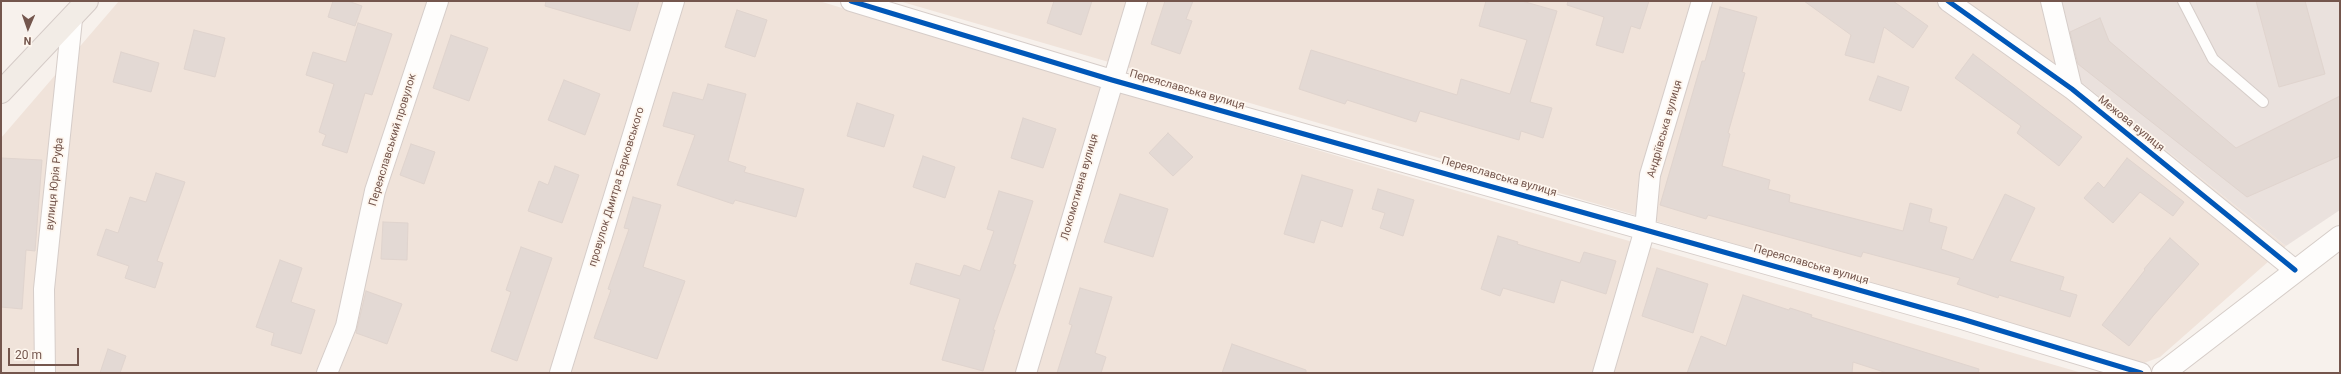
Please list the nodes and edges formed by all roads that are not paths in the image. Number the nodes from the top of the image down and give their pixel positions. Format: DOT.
graph roads {
  1 [pos="87,1"];
  2 [pos="438,1"];
  3 [pos="674,1"];
  4 [pos="851,1"];
  5 [pos="1137,1"];
  6 [pos="1702,1"];
  7 [pos="1948,1"];
  8 [pos="2052,1"];
  9 [pos="2183,1"];
  10 [pos="72,19"];
  11 [pos="1112,80"];
  12 [pos="2072,89"];
  13 [pos="1,92"];
  14 [pos="2262,102"];
  15 [pos="1645,229"];
  16 [pos="2340,237"];
  17 [pos="2295,270"];
  18 [pos="45,373"];
  19 [pos="327,373"];
  20 [pos="560,373"];
  21 [pos="1026,373"];
  22 [pos="1603,373"];
  23 [pos="2142,373"];
  24 [pos="2162,373"];
  1 -- 10 [label="main road"];
  2 -- 19 [label="street, Переяславський провулок"];
  3 -- 20 [label="street, провулок Дмитра Барковського"];
  4 -- 11 [label="street, Переяславська вулиця"];
  5 -- 11 [label="street, Локомотивна вулиця"];
  6 -- 15 [label="street, Андріївська вулиця"];
  7 -- 12 [label="street, Межова вулиця"];
  8 -- 12 [label="street"];
  9 -- 14 [label="lane"];
  10 -- 13 [label="main road"];
  10 -- 18 [label="street, вулиця Юрія Руфа"];
  11 -- 15 [label="street, Переяславська вулиця"];
  11 -- 21 [label="street, Локомотивна вулиця"];
  12 -- 17 [label="street, Межова вулиця"];
  15 -- 22 [label="street, Андріївська вулиця"];
  15 -- 23 [label="street, Переяславська вулиця"];
  16 -- 17 [label="street"];
  17 -- 24 [label="street"];
}
